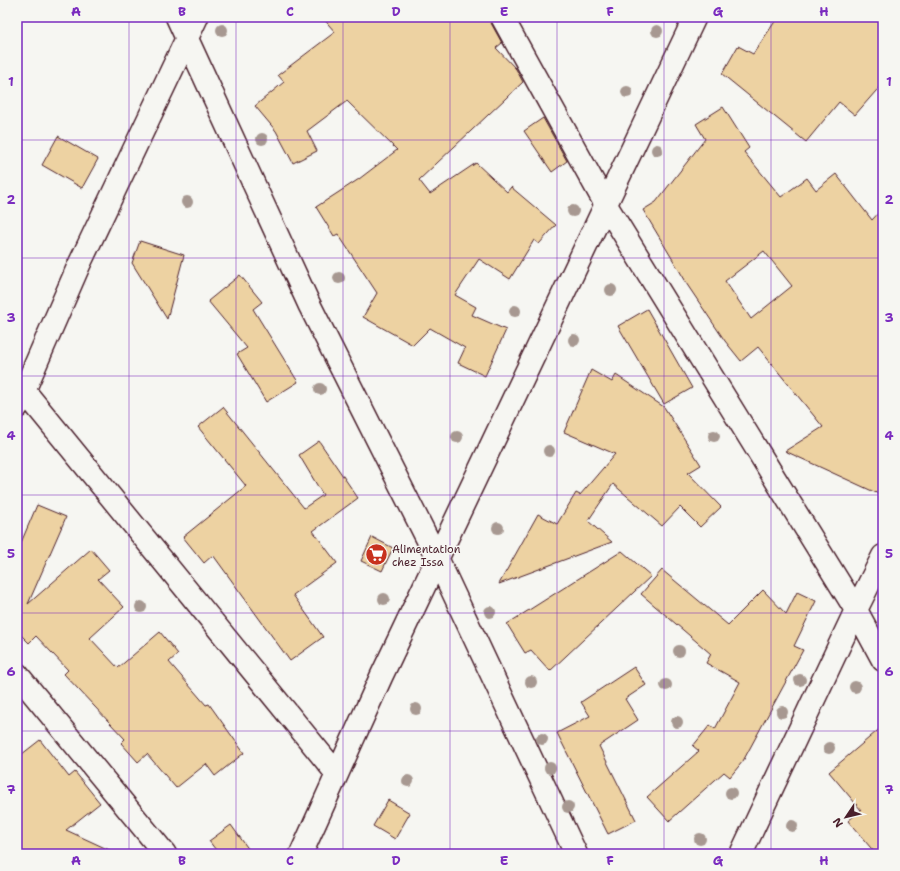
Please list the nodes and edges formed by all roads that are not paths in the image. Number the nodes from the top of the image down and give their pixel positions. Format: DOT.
graph roads {
  1 [pos="177,17"];
  2 [pos="198,17"];
  3 [pos="502,17"];
  4 [pos="695,17"];
  5 [pos="187,39"];
  6 [pos="606,204"];
  7 [pos="20,394"];
  8 [pos="883,556"];
  9 [pos="437,558"];
  10 [pos="856,610"];
  11 [pos="883,660"];
  12 [pos="17,674"];
  13 [pos="337,774"];
  14 [pos="165,854"];
  15 [pos="301,854"];
  16 [pos="576,854"];
  17 [pos="741,854"];
  1 -- 5 [label="street"];
  2 -- 5 [label="street"];
  3 -- 6 [label="street"];
  4 -- 6 [label="street"];
  5 -- 7 [label="street"];
  5 -- 9 [label="street"];
  6 -- 9 [label="street"];
  6 -- 10 [label="street"];
  7 -- 13 [label="street"];
  8 -- 10 [label="street"];
  9 -- 13 [label="street"];
  9 -- 16 [label="street"];
  10 -- 11 [label="street"];
  10 -- 17 [label="street"];
  12 -- 14 [label="street"];
  13 -- 15 [label="street"];
}
